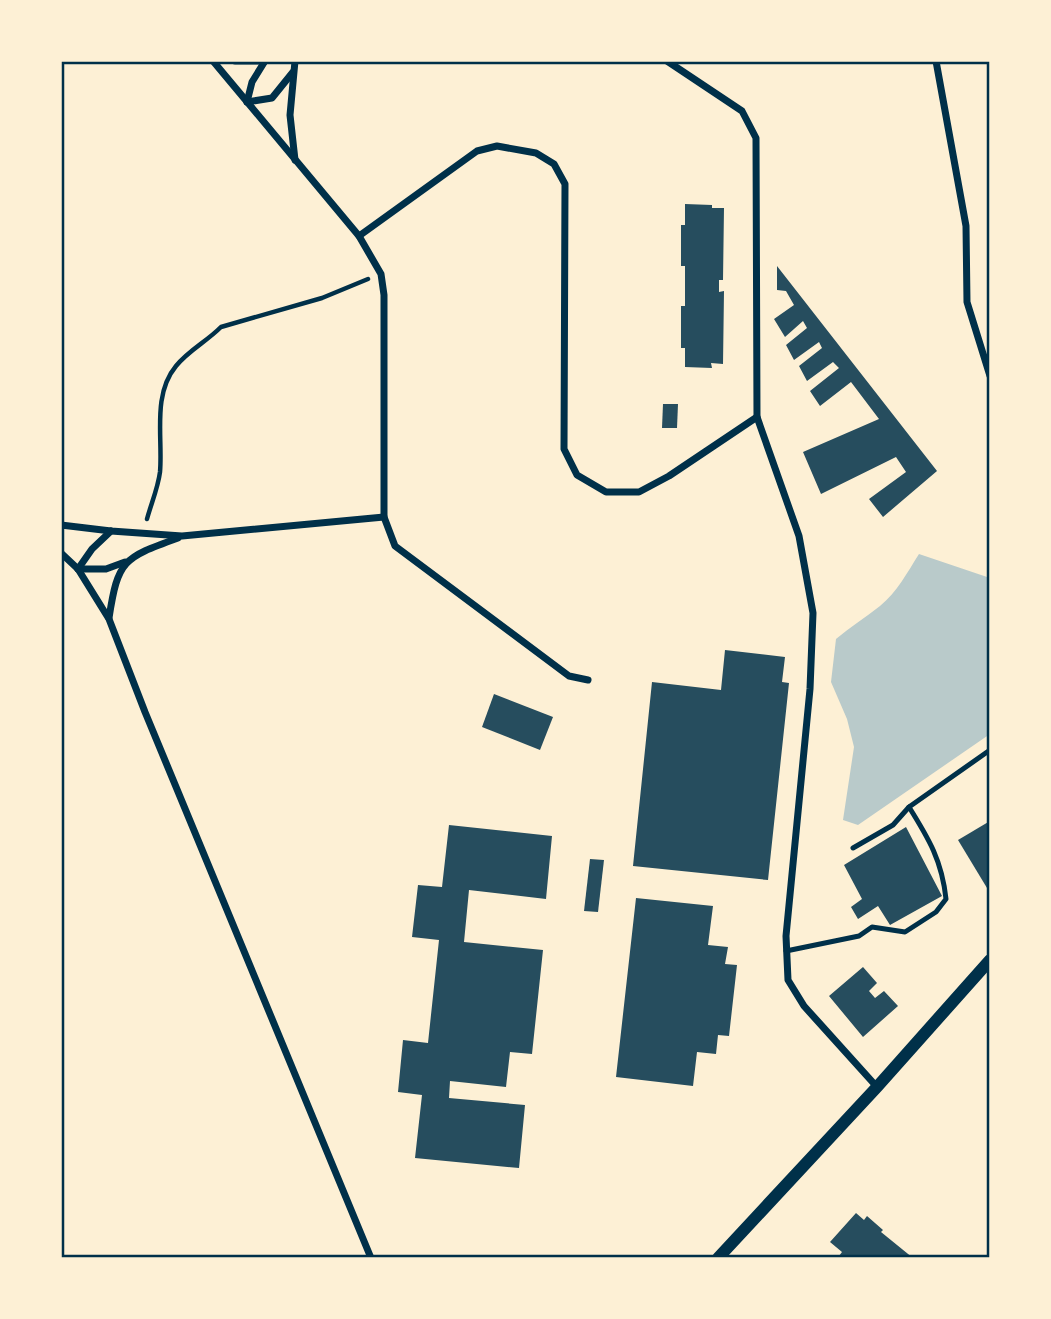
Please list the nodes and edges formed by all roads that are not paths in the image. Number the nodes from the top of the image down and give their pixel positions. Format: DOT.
graph roads {
  1 [pos="213,61"];
  2 [pos="235,61"];
  3 [pos="265,61"];
  4 [pos="295,61"];
  5 [pos="667,61"];
  6 [pos="936,61"];
  7 [pos="293,72"];
  8 [pos="247,102"];
  9 [pos="295,161"];
  10 [pos="359,236"];
  11 [pos="990,376"];
  12 [pos="757,417"];
  13 [pos="384,517"];
  14 [pos="61,524"];
  15 [pos="111,531"];
  16 [pos="183,536"];
  17 [pos="61,553"];
  18 [pos="125,562"];
  19 [pos="78,569"];
  20 [pos="109,619"];
  21 [pos="588,680"];
  22 [pos="990,750"];
  23 [pos="909,807"];
  24 [pos="853,848"];
  25 [pos="786,951"];
  26 [pos="990,960"];
  27 [pos="877,1087"];
  28 [pos="371,1258"];
  29 [pos="718,1258"];
  1 -- 8 [label="street"];
  2 -- 3 [label="street"];
  3 -- 8 [label="street"];
  4 -- 7 [label="street"];
  5 -- 12 [label="street"];
  6 -- 11 [label="street"];
  7 -- 8 [label="street"];
  7 -- 9 [label="street"];
  8 -- 9 [label="street"];
  9 -- 10 [label="street"];
  10 -- 12 [label="street"];
  10 -- 13 [label="street"];
  12 -- 25 [label="street"];
  13 -- 16 [label="street"];
  13 -- 21 [label="street"];
  14 -- 15 [label="street"];
  15 -- 16 [label="street"];
  15 -- 19 [label="street"];
  16 -- 18 [label="street"];
  17 -- 19 [label="street"];
  18 -- 19 [label="street"];
  18 -- 20 [label="street"];
  19 -- 20 [label="street"];
  20 -- 28 [label="street"];
  22 -- 23 [label="lane"];
  23 -- 24 [label="lane"];
  23 -- 25 [label="lane"];
  25 -- 27 [label="street"];
  26 -- 27 [label="street"];
  27 -- 29 [label="street"];
}
